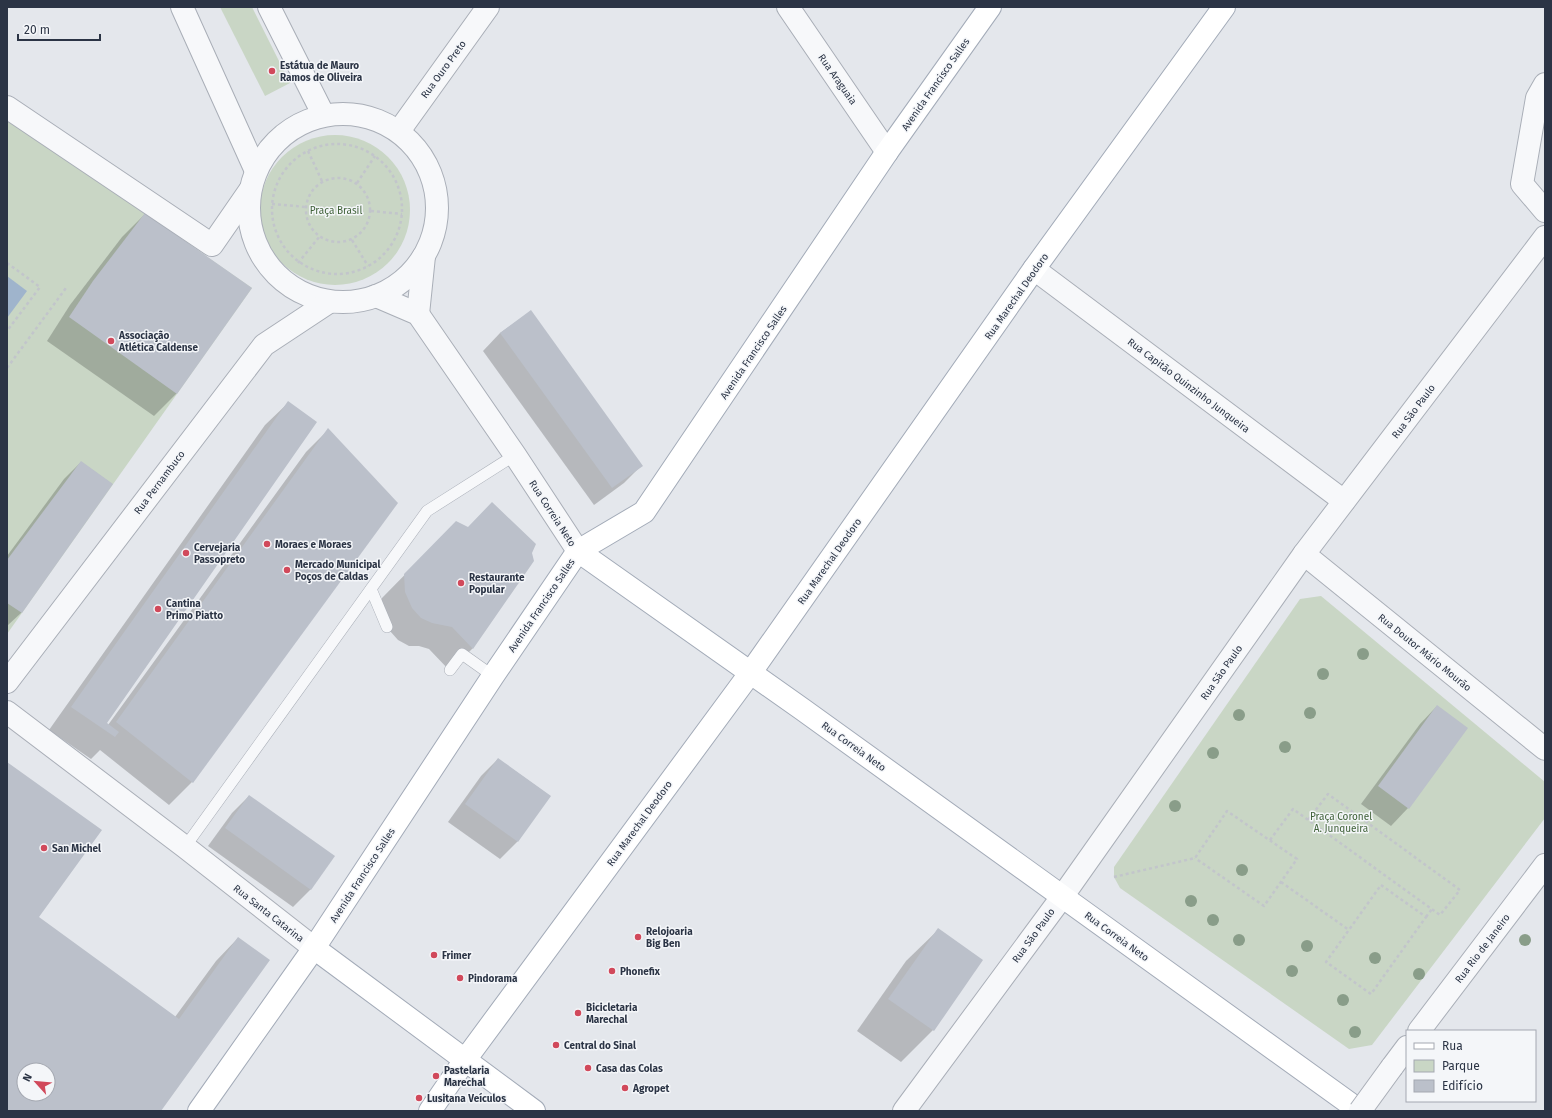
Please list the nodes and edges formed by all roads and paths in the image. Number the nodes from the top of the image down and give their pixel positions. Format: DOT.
graph roads {
  1 [pos="182,7"];
  2 [pos="269,7"];
  3 [pos="488,7"];
  4 [pos="788,7"];
  5 [pos="990,7"];
  6 [pos="1224,7"];
  7 [pos="1545,84"];
  8 [pos="7,107"];
  9 [pos="323,114"];
  10 [pos="399,131"];
  11 [pos="308,151"];
  12 [pos="887,152"];
  13 [pos="375,156"];
  14 [pos="253,180"];
  15 [pos="322,181"];
  16 [pos="356,183"];
  17 [pos="272,204"];
  18 [pos="306,207"];
  19 [pos="371,211"];
  20 [pos="1545,212"];
  21 [pos="402,214"];
  22 [pos="320,236"];
  23 [pos="1545,237"];
  24 [pos="352,240"];
  25 [pos="424,256"];
  26 [pos="7,263"];
  27 [pos="298,263"];
  28 [pos="368,266"];
  29 [pos="1034,269"];
  30 [pos="66,288"];
  31 [pos="376,296"];
  32 [pos="329,302"];
  33 [pos="418,314"];
  34 [pos="7,330"];
  35 [pos="7,368"];
  36 [pos="515,455"];
  37 [pos="1344,501"];
  38 [pos="578,551"];
  39 [pos="1304,554"];
  40 [pos="371,589"];
  41 [pos="387,627"];
  42 [pos="450,670"];
  43 [pos="751,672"];
  44 [pos="493,676"];
  45 [pos="7,682"];
  46 [pos="7,712"];
  47 [pos="1545,749"];
  48 [pos="1308,820"];
  49 [pos="1270,840"];
  50 [pos="186,847"];
  51 [pos="1195,858"];
  52 [pos="1545,865"];
  53 [pos="1114,877"];
  54 [pos="1282,882"];
  55 [pos="1062,897"];
  56 [pos="1432,909"];
  57 [pos="1426,917"];
  58 [pos="1349,930"];
  59 [pos="314,948"];
  60 [pos="1420,1030"];
  61 [pos="1406,1048"];
  62 [pos="464,1060"];
  63 [pos="199,1111"];
  64 [pos="430,1111"];
  65 [pos="534,1111"];
  66 [pos="904,1111"];
  67 [pos="1360,1111"];
  1 -- 14 [label="street"];
  2 -- 9 [label="street"];
  3 -- 10 [label="street, Rua Ouro Preto"];
  4 -- 12 [label="street, Rua Araguaia"];
  5 -- 12 [label="main road, Avenida Francisco Salles"];
  6 -- 29 [label="main road, Rua Marechal Deodoro"];
  7 -- 20 [label="street"];
  8 -- 14 [label="street"];
  9 -- 10 [label="street"];
  9 -- 14 [label="street"];
  10 -- 25 [label="street"];
  11 -- 13 [label="path"];
  11 -- 15 [label="path"];
  11 -- 17 [label="path"];
  12 -- 38 [label="main road, Avenida Francisco Salles"];
  13 -- 16 [label="path"];
  13 -- 21 [label="path"];
  14 -- 32 [label="street"];
  15 -- 16 [label="path"];
  15 -- 18 [label="path"];
  16 -- 19 [label="path"];
  17 -- 18 [label="path"];
  17 -- 27 [label="path"];
  18 -- 22 [label="path"];
  19 -- 21 [label="path"];
  19 -- 24 [label="path"];
  21 -- 28 [label="path"];
  22 -- 24 [label="path"];
  22 -- 27 [label="path"];
  23 -- 37 [label="street, Rua São Paulo"];
  24 -- 28 [label="path"];
  25 -- 31 [label="street"];
  25 -- 33 [label="street"];
  26 -- 34 [label="path"];
  27 -- 28 [label="path"];
  29 -- 37 [label="street, Rua Capitão Quinzinho Junqueira"];
  29 -- 43 [label="main road, Rua Marechal Deodoro"];
  30 -- 35 [label="path"];
  31 -- 32 [label="street"];
  31 -- 33 [label="street"];
  32 -- 45 [label="street, Rua Pernambuco"];
  33 -- 36 [label="street, Rua Correia Neto"];
  36 -- 38 [label="street, Rua Correia Neto"];
  36 -- 40 [label="lane"];
  37 -- 39 [label="street, Rua São Paulo"];
  38 -- 43 [label="main road, Rua Correia Neto"];
  38 -- 44 [label="main road, Avenida Francisco Salles"];
  39 -- 47 [label="street, Rua Doutor Mário Mourão"];
  39 -- 55 [label="street, Rua São Paulo"];
  40 -- 41 [label="lane"];
  40 -- 50 [label="lane"];
  42 -- 44 [label="lane"];
  43 -- 55 [label="main road, Rua Correia Neto"];
  43 -- 62 [label="main road, Rua Marechal Deodoro"];
  44 -- 59 [label="main road, Avenida Francisco Salles"];
  46 -- 50 [label="street, Rua Santa Catarina"];
  48 -- 49 [label="path"];
  48 -- 56 [label="path"];
  48 -- 56 [label="path"];
  49 -- 51 [label="path"];
  49 -- 54 [label="path"];
  50 -- 59 [label="street, Rua Santa Catarina"];
  51 -- 53 [label="path"];
  51 -- 54 [label="path"];
  52 -- 60 [label="street, Rua Rio de Janeiro"];
  54 -- 58 [label="path"];
  55 -- 66 [label="street, Rua São Paulo"];
  55 -- 67 [label="main road, Rua Correia Neto"];
  56 -- 57 [label="path"];
  57 -- 58 [label="path"];
  57 -- 58 [label="path"];
  59 -- 62 [label="main road, Rua Santa Catarina"];
  59 -- 63 [label="main road, Avenida Francisco Salles"];
  61 -- 67 [label="street, bridge"];
  62 -- 64 [label="main road, Rua Marechal Deodoro"];
  62 -- 65 [label="main road, Rua Santa Catarina"];
}
